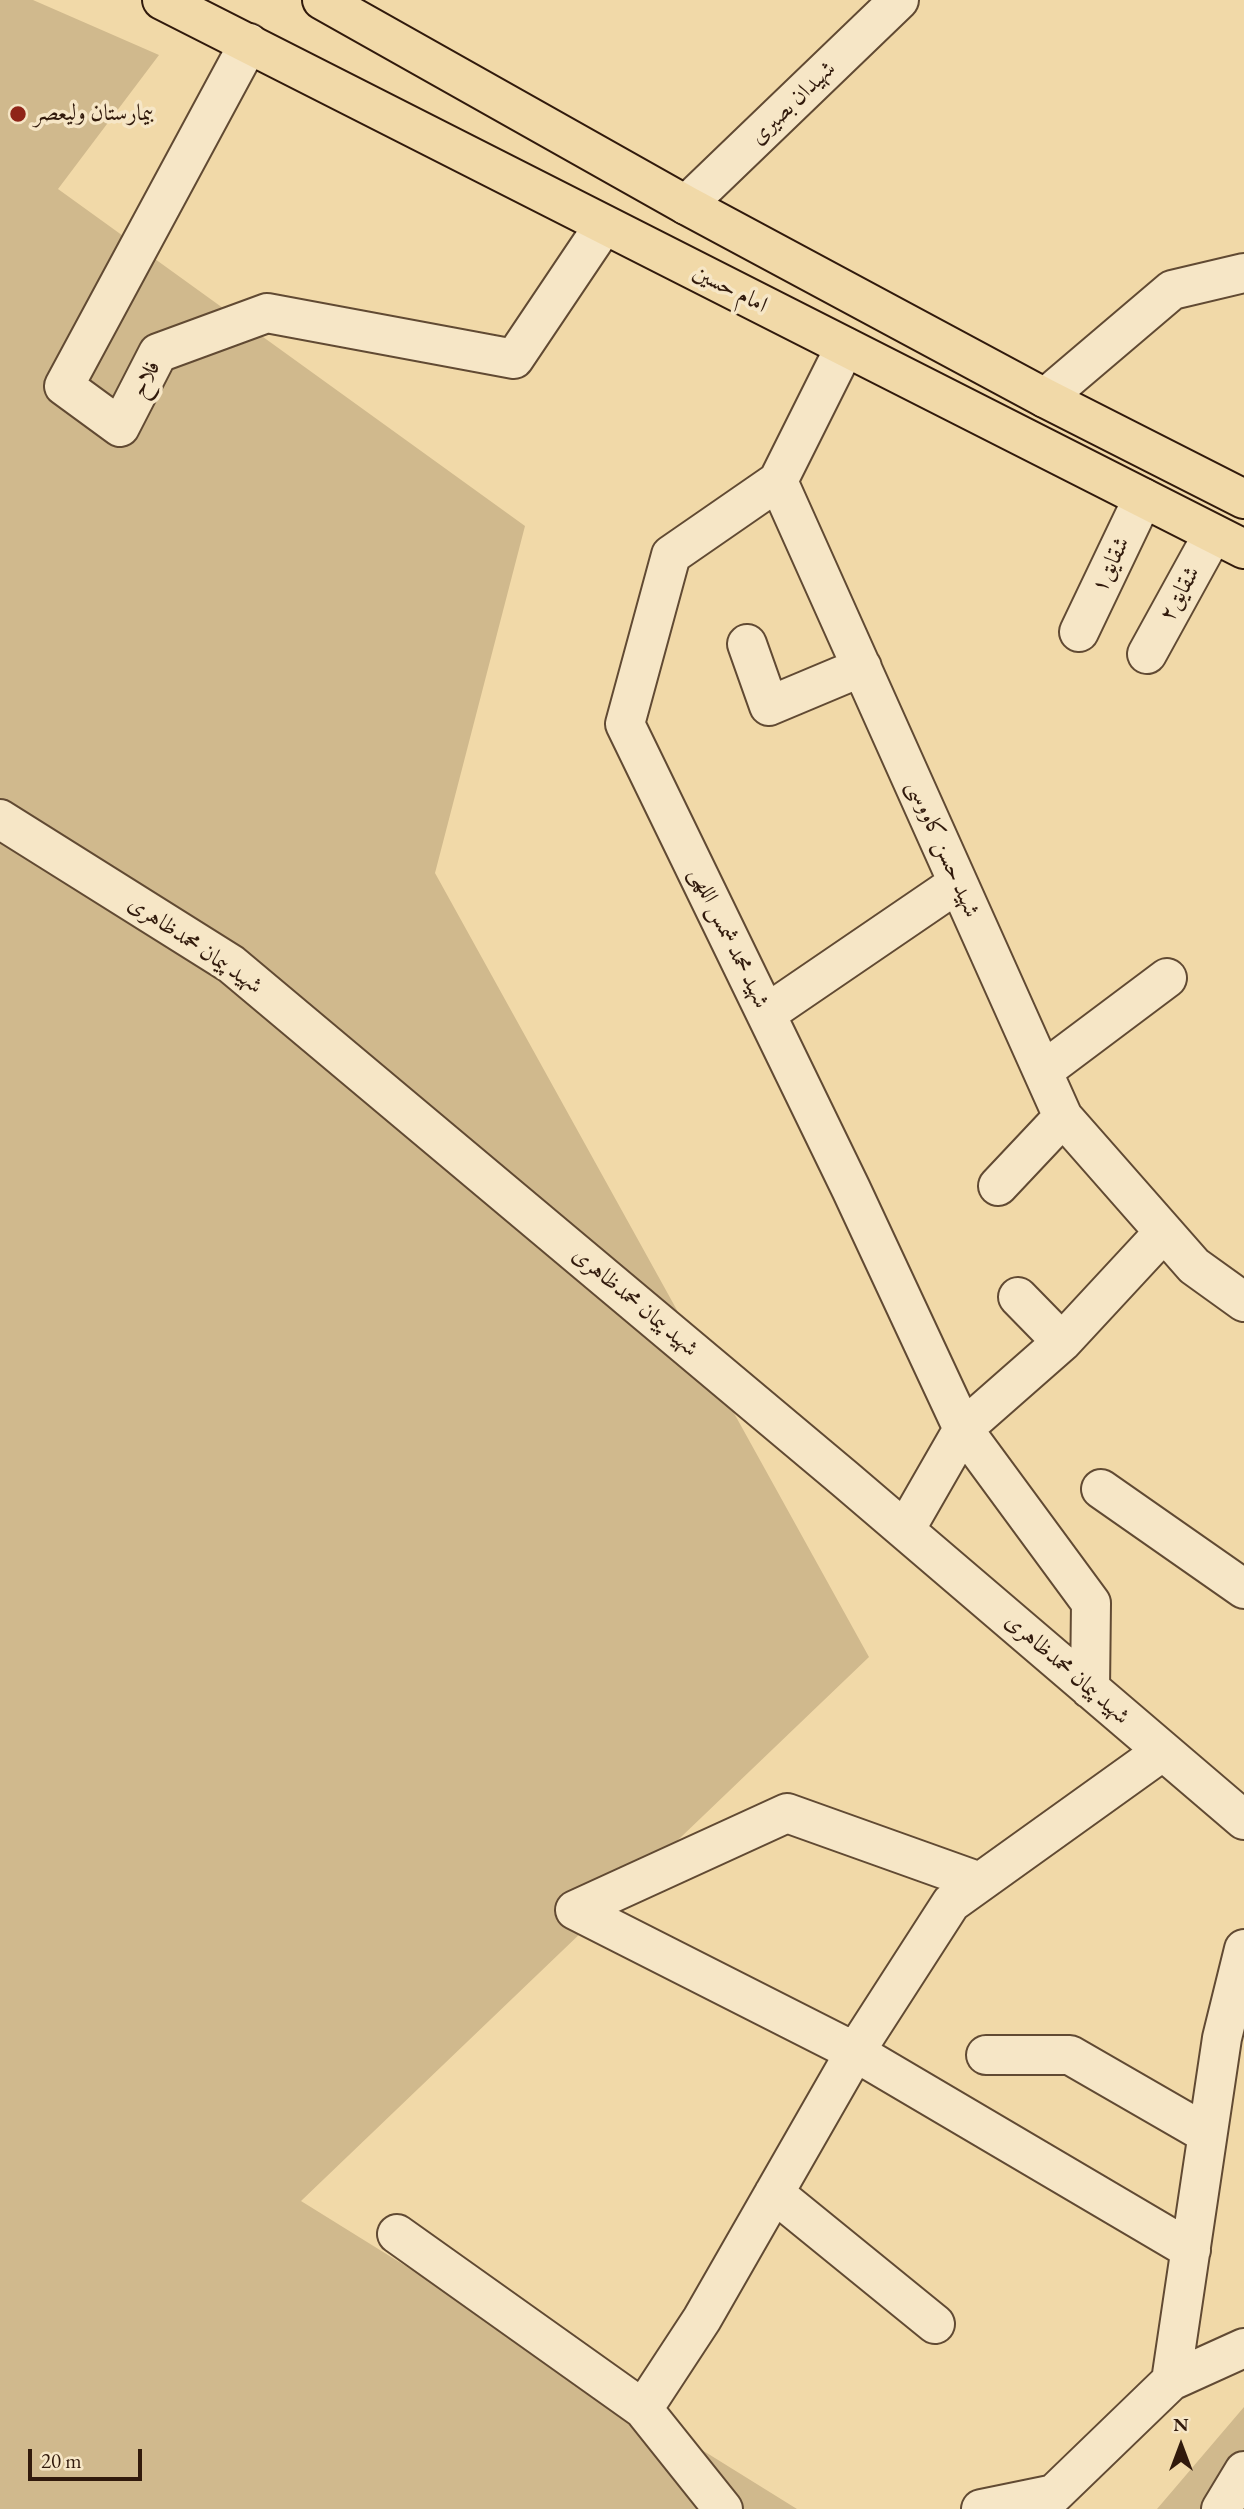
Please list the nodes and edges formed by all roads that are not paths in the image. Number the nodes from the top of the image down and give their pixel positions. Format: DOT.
graph roads {
  1 [pos="162,0"];
  2 [pos="322,0"];
  3 [pos="900,0"];
  4 [pos="234,23"];
  5 [pos="686,205"];
  6 [pos="604,225"];
  7 [pos="1244,273"];
  8 [pos="845,347"];
  9 [pos="1045,398"];
  10 [pos="778,481"];
  11 [pos="1143,498"];
  12 [pos="1244,499"];
  13 [pos="1229,542"];
  14 [pos="1079,632"];
  15 [pos="747,644"];
  16 [pos="1147,654"];
  17 [pos="862,667"];
  18 [pos="0,818"];
  19 [pos="958,883"];
  20 [pos="1167,978"];
  21 [pos="766,1014"];
  22 [pos="1043,1071"];
  23 [pos="1063,1117"];
  24 [pos="998,1186"];
  25 [pos="1164,1232"];
  26 [pos="1018,1297"];
  27 [pos="1244,1302"];
  28 [pos="1062,1342"];
  29 [pos="964,1429"];
  30 [pos="1101,1489"];
  31 [pos="905,1530"];
  32 [pos="1244,1589"];
  33 [pos="1090,1689"];
  34 [pos="1163,1751"];
  35 [pos="1244,1820"];
  36 [pos="980,1882"];
  37 [pos="1244,1949"];
  38 [pos="855,2052"];
  39 [pos="986,2055"];
  40 [pos="1208,2134"];
  41 [pos="774,2193"];
  42 [pos="397,2234"];
  43 [pos="1191,2250"];
  44 [pos="935,2324"];
  45 [pos="1244,2348"];
  46 [pos="1171,2381"];
  47 [pos="643,2409"];
  48 [pos="1244,2471"];
  49 [pos="723,2509"];
  50 [pos="981,2509"];
  51 [pos="1221,2509"];
  1 -- 4 [label="main road, امام حسین"];
  2 -- 5 [label="main road"];
  3 -- 5 [label="street, شهیدان بصیری"];
  4 -- 6 [label="main road, امام حسین"];
  4 -- 6 [label="street, فلاح"];
  5 -- 9 [label="main road"];
  6 -- 8 [label="main road, امام حسین"];
  7 -- 9 [label="street"];
  8 -- 10 [label="street"];
  8 -- 11 [label="main road, امام حسین"];
  9 -- 12 [label="main road"];
  10 -- 17 [label="street, شهید حسن کاووسی"];
  10 -- 21 [label="street, شهید محمد شمس اللهی"];
  11 -- 13 [label="main road, امام حسین"];
  11 -- 14 [label="street, شقایق۱"];
  13 -- 16 [label="street, شقایق۲"];
  15 -- 17 [label="street"];
  17 -- 19 [label="street, شهید حسن کاووسی"];
  18 -- 31 [label="street, شهید پیمان محمدظاهری"];
  19 -- 21 [label="street"];
  19 -- 22 [label="street, شهید حسن کاووسی"];
  20 -- 22 [label="street"];
  21 -- 29 [label="street, شهید محمد شمس اللهی"];
  22 -- 23 [label="street, شهید حسن کاووسی"];
  23 -- 24 [label="street"];
  23 -- 25 [label="street, شهید حسن کاووسی"];
  25 -- 27 [label="street, شهید حسن کاووسی"];
  25 -- 28 [label="street"];
  26 -- 28 [label="street"];
  28 -- 29 [label="street"];
  29 -- 31 [label="street"];
  29 -- 33 [label="street, شهید محمد شمس اللهی"];
  30 -- 32 [label="street"];
  31 -- 33 [label="street, شهید پیمان محمدظاهری"];
  33 -- 34 [label="street, شهید پیمان محمدظاهری"];
  34 -- 35 [label="street, شهید پیمان محمدظاهری"];
  34 -- 36 [label="street"];
  36 -- 38 [label="street"];
  36 -- 38 [label="street"];
  37 -- 40 [label="street"];
  38 -- 41 [label="street"];
  38 -- 43 [label="street"];
  39 -- 40 [label="street"];
  40 -- 43 [label="street"];
  41 -- 44 [label="street"];
  41 -- 47 [label="street"];
  42 -- 47 [label="street"];
  43 -- 46 [label="street"];
  45 -- 46 [label="street"];
  46 -- 50 [label="street"];
  47 -- 49 [label="street"];
  48 -- 51 [label="street"];
}
